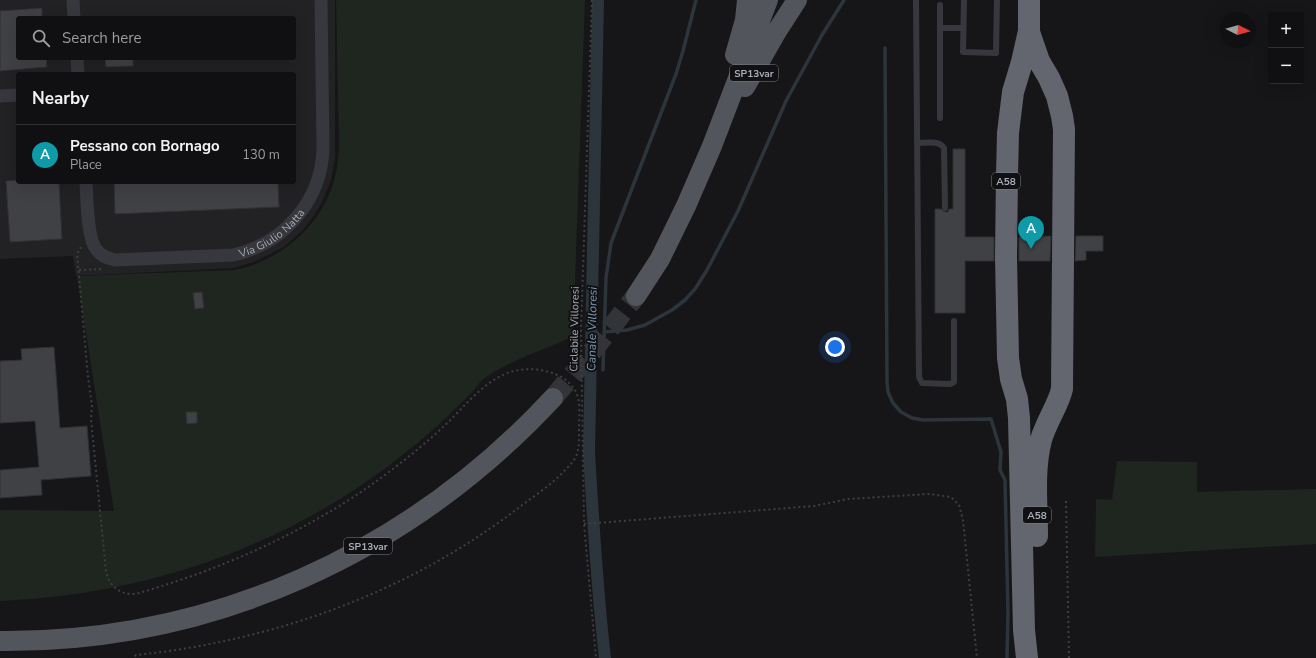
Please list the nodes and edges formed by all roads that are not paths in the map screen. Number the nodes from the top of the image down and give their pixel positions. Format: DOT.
graph roads {
  1 [pos="73,0"];
  2 [pos="321,0"];
  3 [pos="747,0"];
  4 [pos="768,0"];
  5 [pos="797,0"];
  6 [pos="916,0"];
  7 [pos="964,0"];
  8 [pos="996,0"];
  9 [pos="1030,0"];
  10 [pos="940,5"];
  11 [pos="74,16"];
  12 [pos="940,28"];
  13 [pos="963,28"];
  14 [pos="1029,30"];
  15 [pos="77,60"];
  16 [pos="78,72"];
  17 [pos="16,95"];
  18 [pos="0,96"];
  19 [pos="940,118"];
  20 [pos="917,143"];
  21 [pos="712,146"];
  22 [pos="86,184"];
  23 [pos="945,208"];
  24 [pos="636,296"];
  25 [pos="954,321"];
  26 [pos="553,398"];
  27 [pos="0,641"];
  28 [pos="1032,656"];
  1 -- 11 [label="street"];
  2 -- 22 [label="street, Via Giulio Natta"];
  3 -- 21 [label="main road, SP13var"];
  4 -- 21 [label="main road, SP13var"];
  5 -- 21 [label="main road, SP13var"];
  6 -- 20 [label="lane"];
  7 -- 13 [label="lane"];
  8 -- 13 [label="lane"];
  9 -- 14 [label="highway, A58"];
  10 -- 12 [label="lane"];
  12 -- 13 [label="lane"];
  12 -- 19 [label="lane"];
  14 -- 28 [label="highway, A58"];
  14 -- 28 [label="highway, A58"];
  15 -- 16 [label="street"];
  17 -- 18 [label="street"];
  20 -- 23 [label="lane"];
  20 -- 25 [label="lane"];
  21 -- 24 [label="main road, SP13var"];
  26 -- 27 [label="main road, SP13var"];
}
